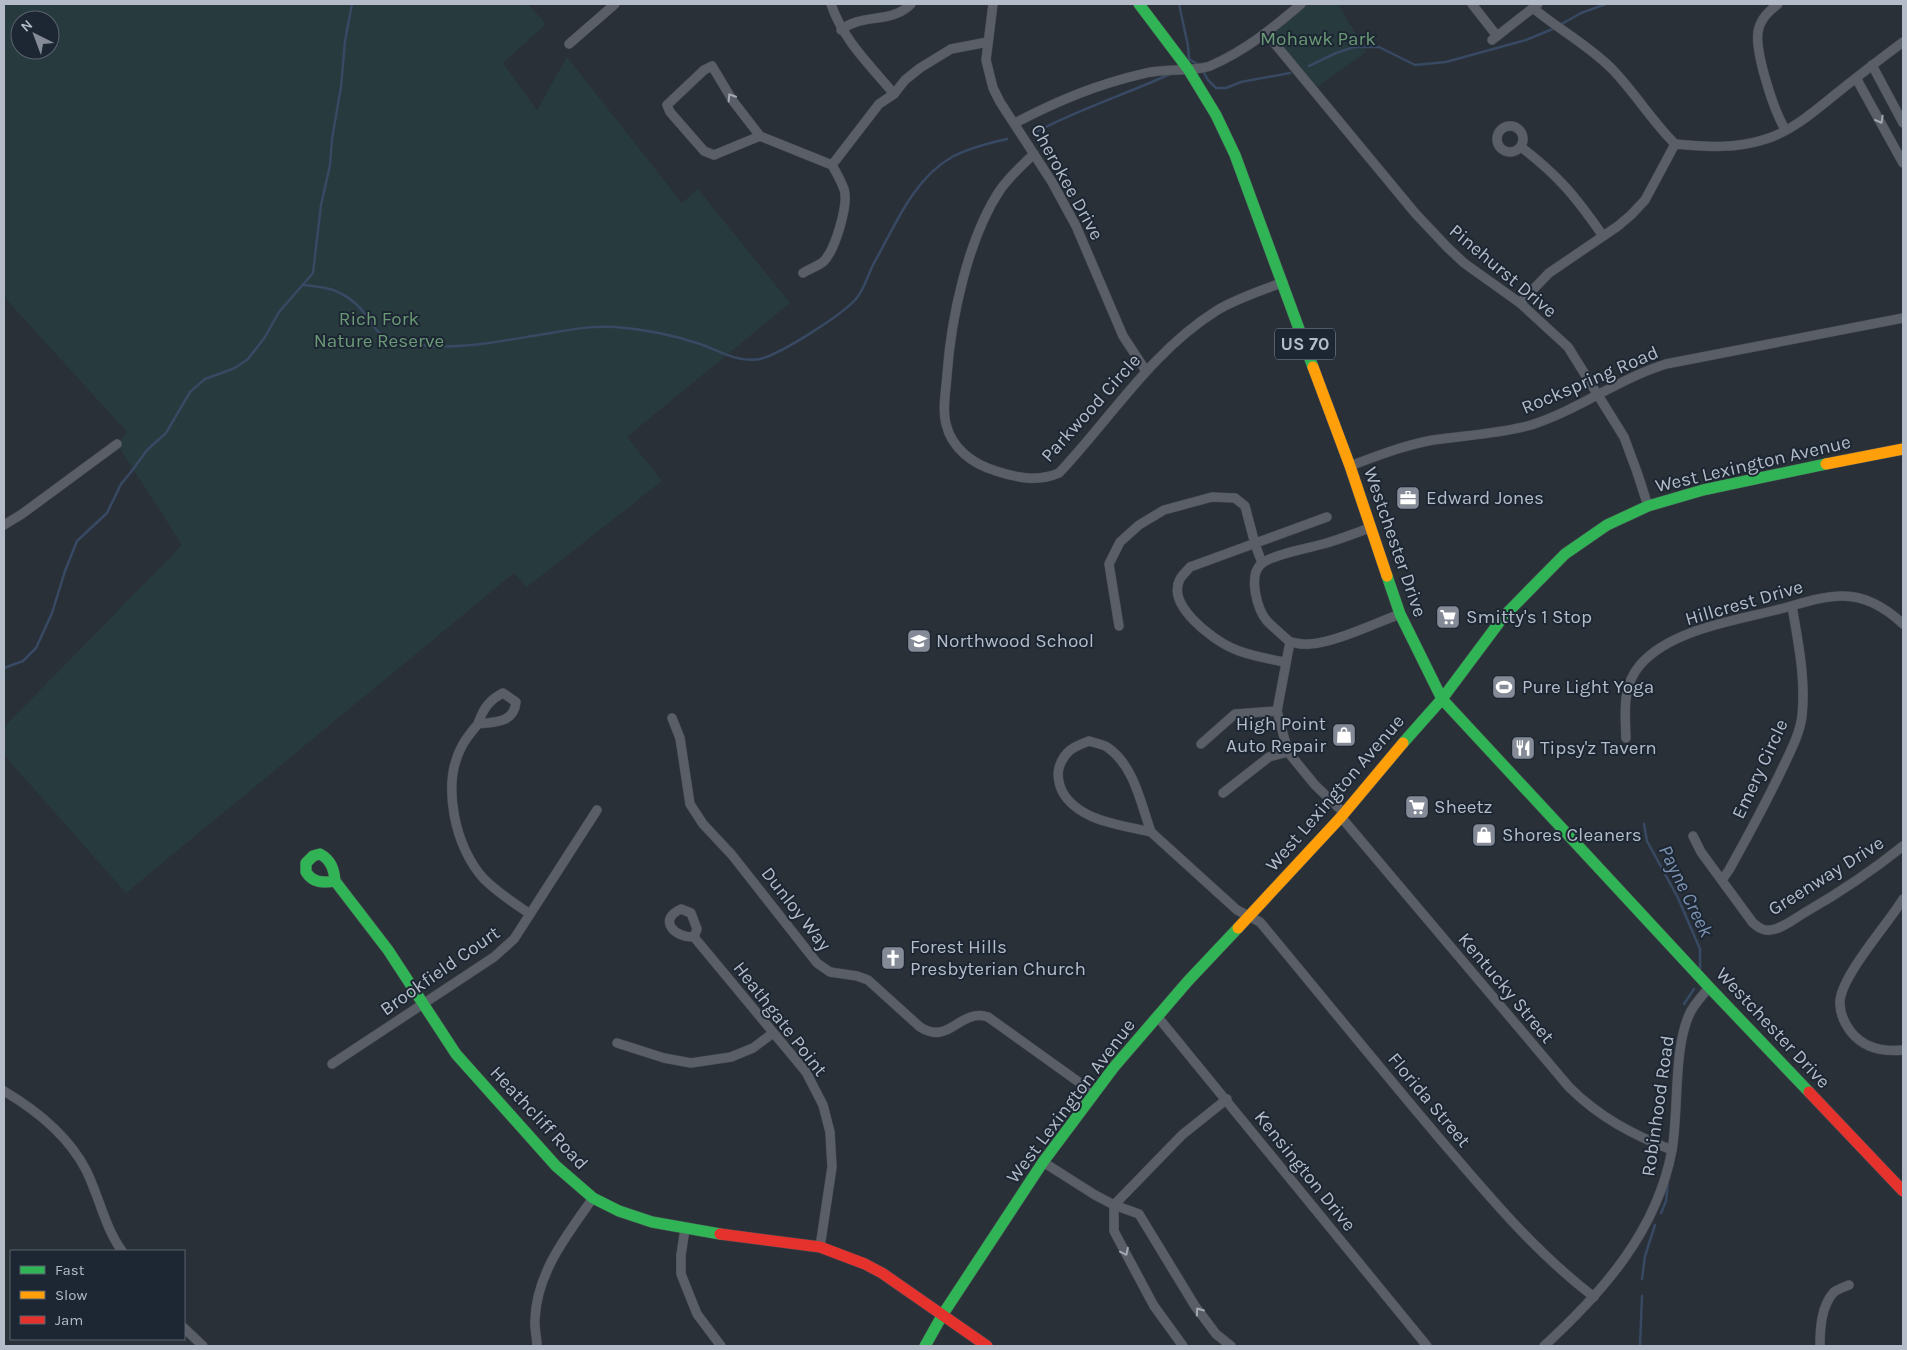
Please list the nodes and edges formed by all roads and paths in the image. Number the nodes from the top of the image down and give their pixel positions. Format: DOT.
graph roads {
  1 [pos="615,4"];
  2 [pos="831,4"];
  3 [pos="911,4"];
  4 [pos="993,4"];
  5 [pos="1139,4"];
  6 [pos="1301,4"];
  7 [pos="1472,4"];
  8 [pos="1778,4"];
  9 [pos="1535,6"];
  10 [pos="841,30"];
  11 [pos="1266,33"];
  12 [pos="988,42"];
  13 [pos="1903,42"];
  14 [pos="569,44"];
  15 [pos="1872,65"];
  16 [pos="1188,69"];
  17 [pos="1856,78"];
  18 [pos="894,94"];
  19 [pos="1015,123"];
  20 [pos="1903,123"];
  21 [pos="1786,129"];
  22 [pos="760,136"];
  23 [pos="1674,144"];
  24 [pos="1520,147"];
  25 [pos="1034,154"];
  26 [pos="1903,163"];
  27 [pos="832,164"];
  28 [pos="1603,236"];
  29 [pos="803,273"];
  30 [pos="1283,282"];
  31 [pos="1520,303"];
  32 [pos="1903,318"];
  33 [pos="1146,371"];
  34 [pos="1597,394"];
  35 [pos="117,444"];
  36 [pos="1903,449"];
  37 [pos="1350,466"];
  38 [pos="1648,506"];
  39 [pos="1327,517"];
  40 [pos="4,525"];
  41 [pos="1370,528"];
  42 [pos="1255,544"];
  43 [pos="1262,563"];
  44 [pos="1792,606"];
  45 [pos="1400,614"];
  46 [pos="1903,624"];
  47 [pos="1119,626"];
  48 [pos="1290,642"];
  49 [pos="1284,662"];
  50 [pos="1442,699"];
  51 [pos="1277,711"];
  52 [pos="672,718"];
  53 [pos="478,724"];
  54 [pos="1626,738"];
  55 [pos="1201,744"];
  56 [pos="1288,752"];
  57 [pos="1222,794"];
  58 [pos="597,810"];
  59 [pos="1343,815"];
  60 [pos="1151,832"];
  61 [pos="1693,836"];
  62 [pos="1903,846"];
  63 [pos="1722,880"];
  64 [pos="334,881"];
  65 [pos="1903,899"];
  66 [pos="530,914"];
  67 [pos="1249,916"];
  68 [pos="694,937"];
  69 [pos="1710,986"];
  70 [pos="422,1004"];
  71 [pos="1157,1016"];
  72 [pos="773,1032"];
  73 [pos="617,1042"];
  74 [pos="1903,1050"];
  75 [pos="332,1064"];
  76 [pos="4,1091"];
  77 [pos="1094,1093"];
  78 [pos="1227,1099"];
  79 [pos="1672,1150"];
  80 [pos="1043,1162"];
  81 [pos="1903,1191"];
  82 [pos="593,1198"];
  83 [pos="1114,1205"];
  84 [pos="685,1229"];
  85 [pos="820,1247"];
  86 [pos="122,1250"];
  87 [pos="1848,1285"];
  88 [pos="1594,1296"];
  89 [pos="943,1314"];
  90 [pos="185,1329"];
  91 [pos="203,1346"];
  92 [pos="538,1346"];
  93 [pos="721,1346"];
  94 [pos="925,1346"];
  95 [pos="987,1346"];
  96 [pos="1183,1346"];
  97 [pos="1231,1346"];
  98 [pos="1427,1346"];
  99 [pos="1544,1346"];
  100 [pos="1820,1346"];
  1 -- 14 [label="street"];
  2 -- 10 [label="street"];
  3 -- 10 [label="street"];
  4 -- 12 [label="street, Cherokee Drive"];
  5 -- 16 [label="street, Westchester Drive / US 70"];
  6 -- 11 [label="street"];
  7 -- 9 [label="street"];
  8 -- 21 [label="street"];
  9 -- 23 [label="street"];
  10 -- 18 [label="street"];
  11 -- 16 [label="street"];
  11 -- 31 [label="street, Pinehurst Drive"];
  12 -- 18 [label="street"];
  12 -- 19 [label="street, Cherokee Drive"];
  13 -- 15 [label="street"];
  15 -- 17 [label="street"];
  15 -- 20 [label="street"];
  16 -- 19 [label="street"];
  16 -- 30 [label="street, Westchester Drive / US 70"];
  17 -- 21 [label="street"];
  17 -- 26 [label="street, one-way"];
  18 -- 27 [label="street"];
  19 -- 25 [label="street, Cherokee Drive"];
  21 -- 23 [label="street"];
  22 -- 22 [label="street, one-way"];
  22 -- 27 [label="street"];
  23 -- 28 [label="street"];
  24 -- 28 [label="street"];
  25 -- 33 [label="street, Cherokee Drive"];
  25 -- 33 [label="street, Parkwood Circle"];
  27 -- 29 [label="street"];
  28 -- 31 [label="street"];
  30 -- 33 [label="street, Parkwood Circle"];
  30 -- 37 [label="street, Westchester Drive / US 70"];
  31 -- 34 [label="street, Pinehurst Drive"];
  32 -- 34 [label="street, Rockspring Road"];
  34 -- 37 [label="street, Rockspring Road"];
  34 -- 38 [label="street, Pinehurst Drive"];
  35 -- 40 [label="street"];
  36 -- 38 [label="street, West Lexington Avenue"];
  37 -- 41 [label="street, Westchester Drive / US 70"];
  38 -- 50 [label="street, West Lexington Avenue"];
  39 -- 42 [label="street"];
  41 -- 43 [label="street"];
  41 -- 45 [label="street, Westchester Drive / US 70"];
  42 -- 43 [label="street"];
  42 -- 47 [label="street"];
  42 -- 49 [label="street"];
  43 -- 48 [label="street"];
  44 -- 46 [label="street, Hillcrest Drive"];
  44 -- 54 [label="street, Hillcrest Drive"];
  44 -- 63 [label="street, Emery Circle"];
  45 -- 48 [label="street"];
  45 -- 50 [label="street, Westchester Drive / US 70"];
  48 -- 49 [label="street"];
  49 -- 51 [label="street"];
  50 -- 59 [label="street, West Lexington Avenue"];
  50 -- 69 [label="street, Westchester Drive / US 70"];
  51 -- 55 [label="street"];
  51 -- 56 [label="street"];
  52 -- 77 [label="street, Dunloy Way"];
  53 -- 66 [label="street"];
  56 -- 57 [label="street"];
  56 -- 59 [label="street, Kentucky Street"];
  58 -- 66 [label="street, Brookfield Court"];
  59 -- 67 [label="street, West Lexington Avenue"];
  59 -- 79 [label="street, Kentucky Street"];
  60 -- 60 [label="street"];
  60 -- 67 [label="street, Florida Street"];
  61 -- 63 [label="street, Greenway Drive"];
  62 -- 63 [label="street, Greenway Drive"];
  64 -- 70 [label="street, Heathcliff Road"];
  65 -- 74 [label="street"];
  66 -- 70 [label="street, Brookfield Court"];
  67 -- 71 [label="street, West Lexington Avenue"];
  67 -- 88 [label="street, Florida Street"];
  68 -- 72 [label="street, Heathgate Point"];
  69 -- 79 [label="street, Robinhood Road"];
  69 -- 81 [label="street, Westchester Drive / US 70"];
  70 -- 75 [label="street, Brookfield Court"];
  70 -- 82 [label="street, Heathcliff Road"];
  71 -- 77 [label="street, West Lexington Avenue"];
  71 -- 78 [label="street, Kensington Drive"];
  72 -- 73 [label="street"];
  72 -- 85 [label="street, Heathgate Point"];
  76 -- 86 [label="street"];
  77 -- 80 [label="street, West Lexington Avenue"];
  78 -- 83 [label="street"];
  78 -- 98 [label="street, Kensington Drive"];
  79 -- 88 [label="street, Robinhood Road"];
  80 -- 83 [label="street"];
  80 -- 89 [label="street, West Lexington Avenue"];
  82 -- 84 [label="street, Heathcliff Road"];
  82 -- 92 [label="street"];
  83 -- 96 [label="street, one-way"];
  97 -- 83 [label="street, one-way"];
  84 -- 85 [label="street, Heathcliff Road"];
  84 -- 93 [label="street"];
  85 -- 89 [label="street, Heathcliff Road"];
  87 -- 100 [label="street"];
  88 -- 99 [label="street, Robinhood Road"];
  89 -- 94 [label="street, West Lexington Avenue"];
  89 -- 95 [label="street, Heathcliff Road"];
  90 -- 91 [label="street"];
}
